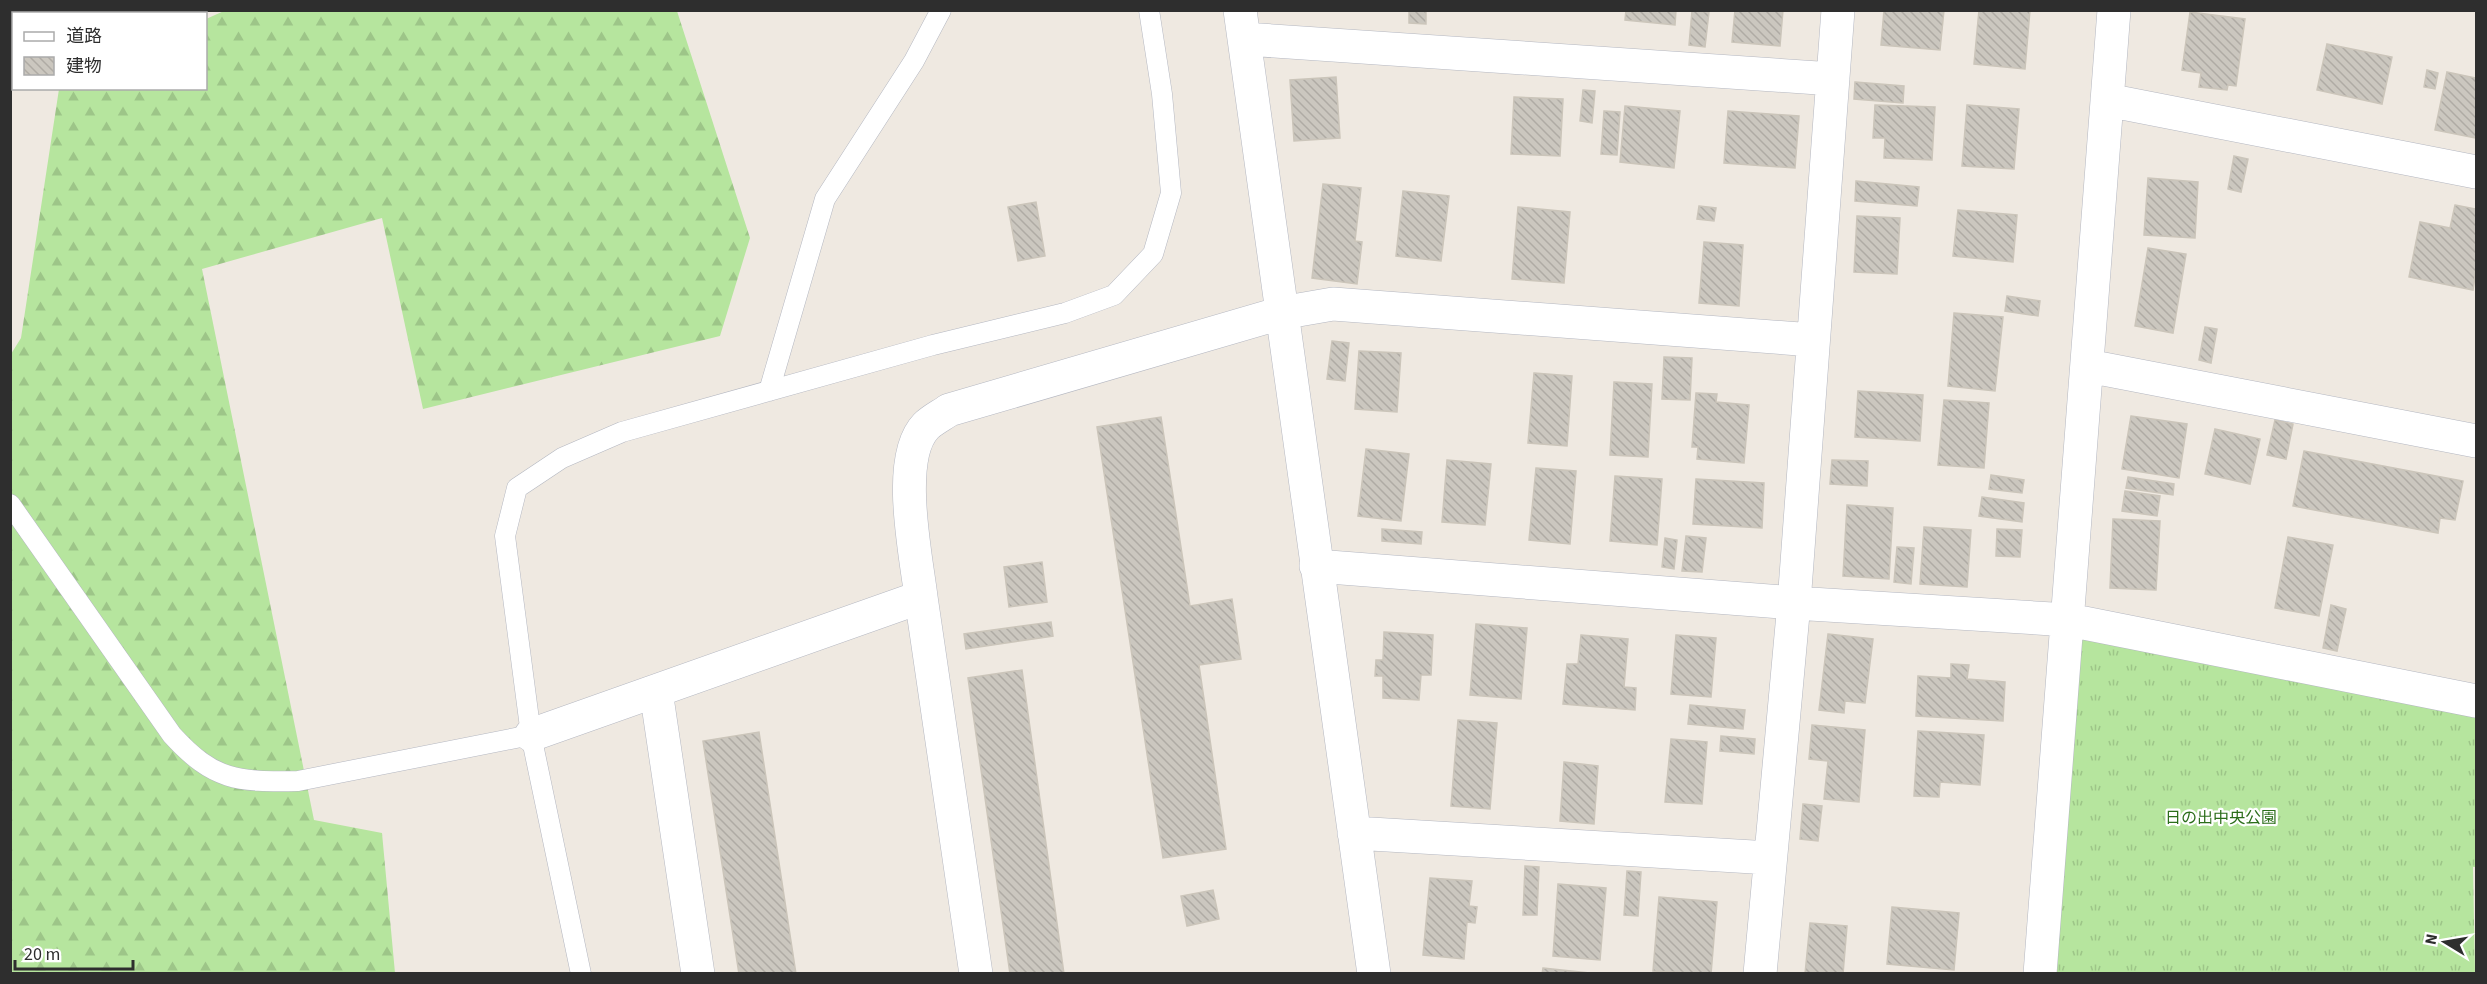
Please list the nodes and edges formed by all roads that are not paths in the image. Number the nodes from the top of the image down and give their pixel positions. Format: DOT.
graph roads {
  1 [pos="941,10"];
  2 [pos="1149,10"];
  3 [pos="1838,10"];
  4 [pos="2114,10"];
  5 [pos="1243,25"];
  6 [pos="1833,79"];
  7 [pos="2107,100"];
  8 [pos="2476,172"];
  9 [pos="1281,313"];
  10 [pos="1814,340"];
  11 [pos="2088,366"];
  12 [pos="769,391"];
  13 [pos="2476,441"];
  14 [pos="10,504"];
  15 [pos="1316,566"];
  16 [pos="921,597"];
  17 [pos="1794,603"];
  18 [pos="2069,620"];
  19 [pos="656,691"];
  20 [pos="2476,701"];
  21 [pos="531,735"];
  22 [pos="1354,833"];
  23 [pos="1770,858"];
  24 [pos="581,974"];
  25 [pos="698,974"];
  26 [pos="976,974"];
  27 [pos="1374,974"];
  28 [pos="1760,974"];
  29 [pos="2040,974"];
  1 -- 12 [label="lane"];
  2 -- 12 [label="lane"];
  3 -- 6 [label="street"];
  4 -- 7 [label="street"];
  5 -- 6 [label="street"];
  5 -- 9 [label="street"];
  6 -- 10 [label="street"];
  7 -- 8 [label="street"];
  7 -- 11 [label="street"];
  9 -- 10 [label="street"];
  9 -- 15 [label="street"];
  9 -- 16 [label="street"];
  10 -- 17 [label="street"];
  11 -- 13 [label="street"];
  11 -- 18 [label="street"];
  12 -- 21 [label="lane"];
  14 -- 21 [label="lane"];
  15 -- 17 [label="street"];
  15 -- 22 [label="street"];
  16 -- 19 [label="street"];
  16 -- 26 [label="street"];
  17 -- 18 [label="street"];
  17 -- 23 [label="street"];
  18 -- 20 [label="street"];
  18 -- 29 [label="street"];
  19 -- 21 [label="street"];
  19 -- 25 [label="street"];
  21 -- 24 [label="lane"];
  22 -- 23 [label="street"];
  22 -- 27 [label="street"];
  23 -- 28 [label="street"];
}
